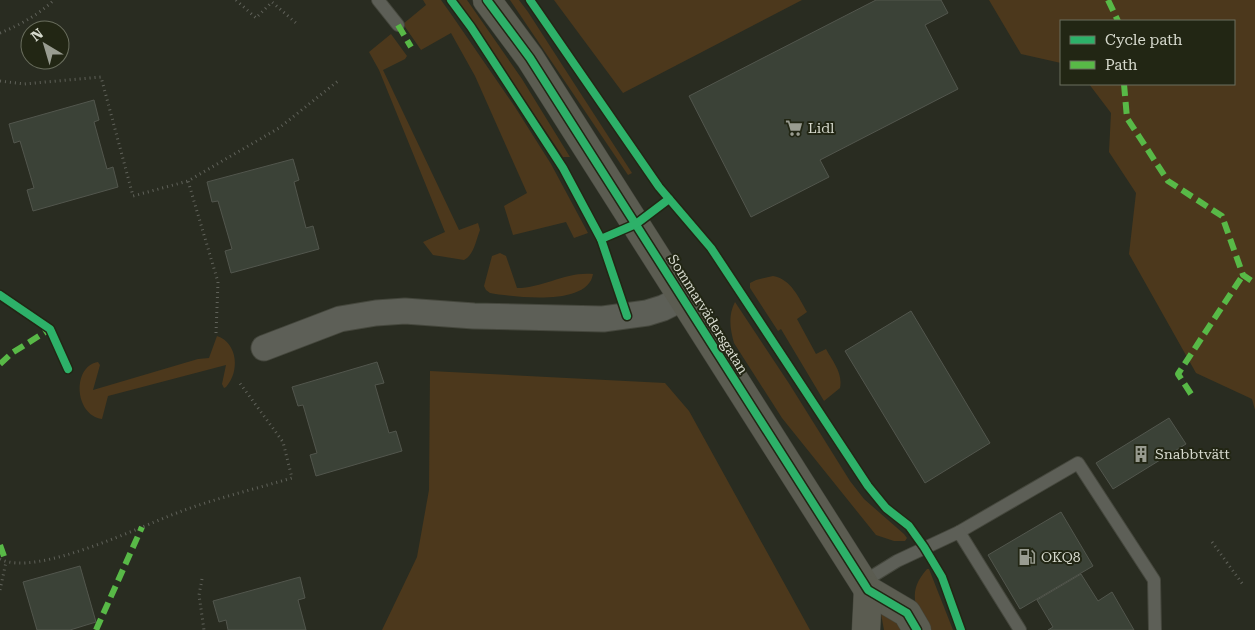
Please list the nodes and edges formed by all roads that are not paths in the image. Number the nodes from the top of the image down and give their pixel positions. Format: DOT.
graph roads {
  1 [pos="378,0"];
  2 [pos="487,0"];
  3 [pos="398,24"];
  4 [pos="683,298"];
  5 [pos="264,348"];
  6 [pos="959,532"];
  7 [pos="866,586"];
  8 [pos="866,630"];
  9 [pos="917,630"];
  10 [pos="1020,630"];
  11 [pos="1155,630"];
  1 -- 3 [label="lane"];
  2 -- 4 [label="street, Sommarvädersgatan"];
  4 -- 5 [label="street, Sommarvädersgatan"];
  4 -- 7 [label="street, Sommarvädersgatan"];
  6 -- 7 [label="lane"];
  6 -- 10 [label="lane"];
  6 -- 11 [label="lane"];
  7 -- 8 [label="street"];
  7 -- 9 [label="street, Sommarvädersgatan"];
}
